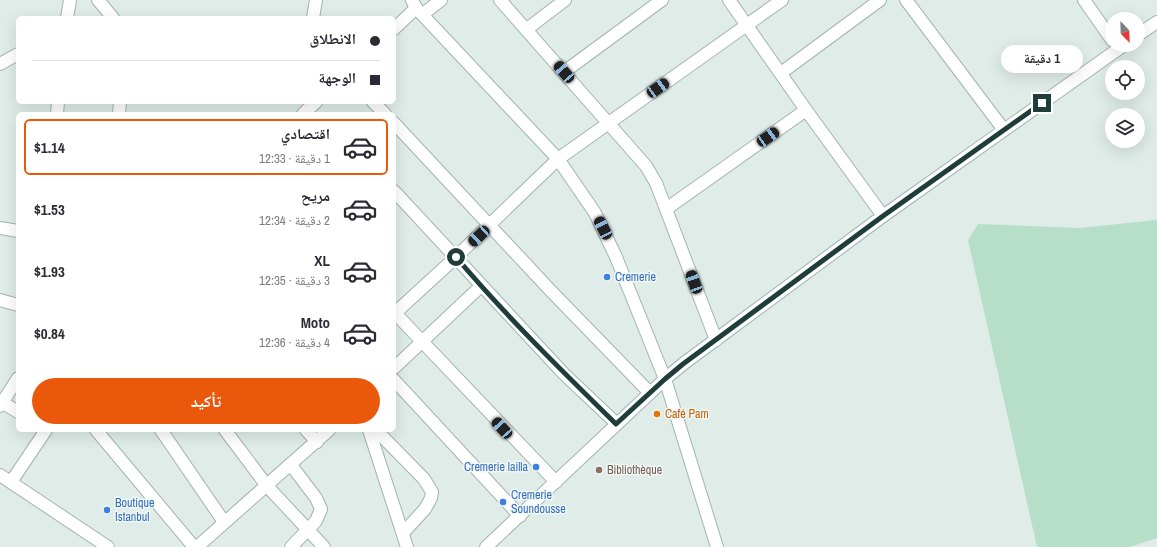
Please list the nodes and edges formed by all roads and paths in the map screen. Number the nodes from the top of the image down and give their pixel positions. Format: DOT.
graph roads {
  1 [pos="70,0"];
  2 [pos="98,0"];
  3 [pos="316,0"];
  4 [pos="441,0"];
  5 [pos="500,0"];
  6 [pos="565,0"];
  7 [pos="729,0"];
  8 [pos="782,0"];
  9 [pos="880,0"];
  10 [pos="906,0"];
  11 [pos="1084,0"];
  12 [pos="656,2"];
  13 [pos="414,5"];
  14 [pos="68,16"];
  15 [pos="111,16"];
  16 [pos="313,16"];
  17 [pos="1157,22"];
  18 [pos="746,24"];
  19 [pos="396,27"];
  20 [pos="527,29"];
  21 [pos="1105,29"];
  22 [pos="1145,30"];
  23 [pos="1108,52"];
  24 [pos="16,55"];
  25 [pos="0,64"];
  26 [pos="564,72"];
  27 [pos="781,73"];
  28 [pos="312,104"];
  29 [pos="375,104"];
  30 [pos="806,110"];
  31 [pos="305,112"];
  32 [pos="383,112"];
  33 [pos="607,124"];
  34 [pos="396,125"];
  35 [pos="1004,130"];
  36 [pos="558,159"];
  37 [pos="396,193"];
  38 [pos="666,209"];
  39 [pos="883,216"];
  40 [pos="490,225"];
  41 [pos="0,228"];
  42 [pos="16,231"];
  43 [pos="456,257"];
  44 [pos="481,286"];
  45 [pos="396,311"];
  46 [pos="396,313"];
  47 [pos="716,340"];
  48 [pos="422,342"];
  49 [pos="396,366"];
  50 [pos="665,379"];
  51 [pos="16,381"];
  52 [pos="396,382"];
  53 [pos="650,392"];
  54 [pos="1,404"];
  55 [pos="16,411"];
  56 [pos="616,424"];
  57 [pos="45,432"];
  58 [pos="98,432"];
  59 [pos="162,432"];
  60 [pos="226,432"];
  61 [pos="308,432"];
  62 [pos="327,432"];
  63 [pos="370,432"];
  64 [pos="378,432"];
  65 [pos="317,442"];
  66 [pos="291,465"];
  67 [pos="0,475"];
  68 [pos="11,482"];
  69 [pos="556,482"];
  70 [pos="267,486"];
  71 [pos="520,516"];
  72 [pos="224,522"];
  73 [pos="308,530"];
  74 [pos="403,533"];
  75 [pos="108,547"];
  76 [pos="196,547"];
  77 [pos="291,547"];
  78 [pos="324,547"];
  79 [pos="407,547"];
  80 [pos="486,547"];
  81 [pos="717,547"];
  1 -- 14 [label="street"];
  2 -- 15 [label="street"];
  3 -- 16 [label="street"];
  4 -- 13 [label="street"];
  5 -- 20 [label="street"];
  6 -- 20 [label="street"];
  7 -- 18 [label="street"];
  8 -- 18 [label="street"];
  9 -- 27 [label="street"];
  10 -- 35 [label="street"];
  11 -- 21 [label="street"];
  12 -- 26 [label="street"];
  13 -- 19 [label="street"];
  13 -- 36 [label="street"];
  17 -- 22 [label="street"];
  18 -- 27 [label="street"];
  18 -- 33 [label="street"];
  20 -- 26 [label="street"];
  23 -- 35 [label="street"];
  24 -- 25 [label="street"];
  26 -- 33 [label="street"];
  27 -- 30 [label="street"];
  28 -- 31 [label="street"];
  29 -- 32 [label="street"];
  30 -- 38 [label="street"];
  30 -- 39 [label="street"];
  33 -- 36 [label="street"];
  33 -- 38 [label="street"];
  34 -- 40 [label="street"];
  35 -- 39 [label="street"];
  36 -- 40 [label="street"];
  36 -- 50 [label="street"];
  37 -- 43 [label="street"];
  38 -- 47 [label="street"];
  39 -- 47 [label="street"];
  40 -- 43 [label="street"];
  40 -- 53 [label="street"];
  41 -- 42 [label="street"];
  43 -- 44 [label="street"];
  43 -- 45 [label="street"];
  44 -- 48 [label="street"];
  44 -- 56 [label="street"];
  46 -- 48 [label="street"];
  47 -- 50 [label="street"];
  48 -- 49 [label="street"];
  48 -- 69 [label="street"];
  50 -- 53 [label="street"];
  50 -- 81 [label="street"];
  51 -- 54 [label="street"];
  52 -- 71 [label="street"];
  53 -- 56 [label="street"];
  54 -- 55 [label="street"];
  56 -- 69 [label="street"];
  57 -- 68 [label="street"];
  58 -- 76 [label="street"];
  59 -- 72 [label="street"];
  60 -- 70 [label="street"];
  61 -- 65 [label="street"];
  62 -- 65 [label="street"];
  63 -- 74 [label="street"];
  64 -- 74 [label="street"];
  65 -- 66 [label="street"];
  66 -- 70 [label="street"];
  66 -- 73 [label="street"];
  67 -- 68 [label="street"];
  68 -- 75 [label="street"];
  69 -- 71 [label="street"];
  70 -- 72 [label="street"];
  70 -- 73 [label="street"];
  71 -- 80 [label="street"];
  72 -- 76 [label="street"];
  73 -- 77 [label="street"];
  73 -- 78 [label="street"];
  74 -- 79 [label="street"];
}
